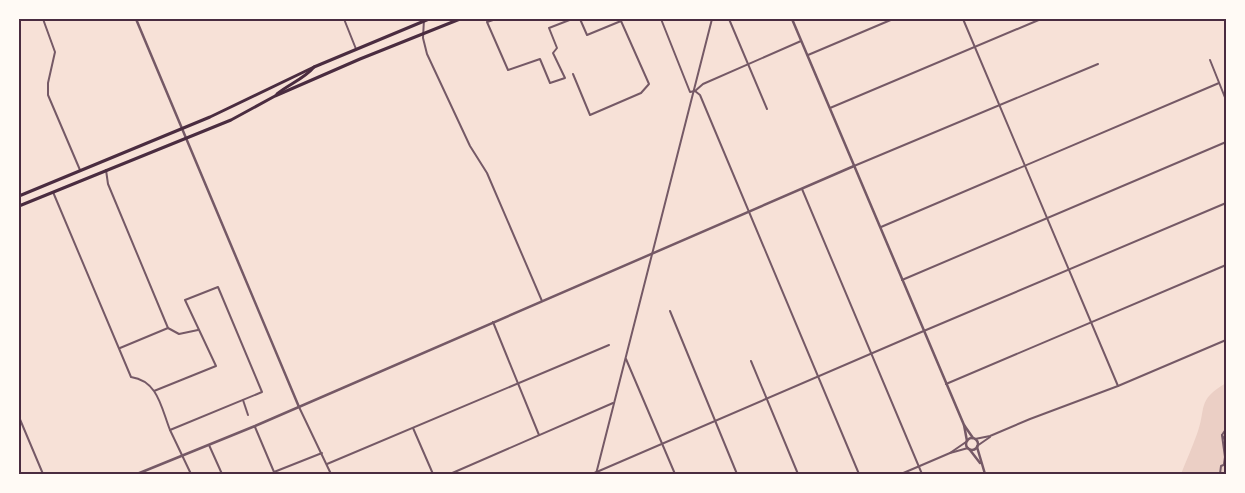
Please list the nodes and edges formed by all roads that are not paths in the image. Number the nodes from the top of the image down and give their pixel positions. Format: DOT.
graph roads {
  1 [pos="43,19"];
  2 [pos="136,19"];
  3 [pos="344,19"];
  4 [pos="429,19"];
  5 [pos="460,19"];
  6 [pos="496,19"];
  7 [pos="572,19"];
  8 [pos="580,19"];
  9 [pos="661,19"];
  10 [pos="712,19"];
  11 [pos="729,19"];
  12 [pos="792,19"];
  13 [pos="894,19"];
  14 [pos="963,19"];
  15 [pos="1041,19"];
  16 [pos="424,20"];
  17 [pos="423,33"];
  18 [pos="801,41"];
  19 [pos="975,46"];
  20 [pos="356,49"];
  21 [pos="807,55"];
  22 [pos="1210,60"];
  23 [pos="749,64"];
  24 [pos="1098,64"];
  25 [pos="314,66"];
  26 [pos="573,74"];
  27 [pos="1219,83"];
  28 [pos="695,91"];
  29 [pos="275,96"];
  30 [pos="1226,100"];
  31 [pos="1000,104"];
  32 [pos="830,108"];
  33 [pos="767,109"];
  34 [pos="182,128"];
  35 [pos="187,138"];
  36 [pos="1226,142"];
  37 [pos="854,166"];
  38 [pos="1025,166"];
  39 [pos="80,170"];
  40 [pos="106,170"];
  41 [pos="802,189"];
  42 [pos="53,192"];
  43 [pos="19,196"];
  44 [pos="1226,203"];
  45 [pos="19,206"];
  46 [pos="749,212"];
  47 [pos="1048,218"];
  48 [pos="880,227"];
  49 [pos="652,253"];
  50 [pos="1226,265"];
  51 [pos="1068,269"];
  52 [pos="902,280"];
  53 [pos="542,301"];
  54 [pos="670,311"];
  55 [pos="493,322"];
  56 [pos="1092,323"];
  57 [pos="168,328"];
  58 [pos="198,330"];
  59 [pos="924,331"];
  60 [pos="1226,340"];
  61 [pos="609,345"];
  62 [pos="120,348"];
  63 [pos="871,354"];
  64 [pos="626,359"];
  65 [pos="751,361"];
  66 [pos="818,376"];
  67 [pos="517,384"];
  68 [pos="946,384"];
  69 [pos="1118,386"];
  70 [pos="154,390"];
  71 [pos="243,400"];
  72 [pos="766,400"];
  73 [pos="613,403"];
  74 [pos="299,407"];
  75 [pos="248,415"];
  76 [pos="19,417"];
  77 [pos="714,422"];
  78 [pos="964,425"];
  79 [pos="255,426"];
  80 [pos="414,428"];
  81 [pos="1226,429"];
  82 [pos="170,430"];
  83 [pos="539,435"];
  84 [pos="1222,435"];
  85 [pos="990,436"];
  86 [pos="974,439"];
  87 [pos="966,442"];
  88 [pos="1226,442"];
  89 [pos="662,443"];
  90 [pos="209,445"];
  91 [pos="977,446"];
  92 [pos="969,449"];
  93 [pos="322,453"];
  94 [pos="950,453"];
  95 [pos="183,455"];
  96 [pos="980,462"];
  97 [pos="327,464"];
  98 [pos="1225,464"];
  99 [pos="918,467"];
  100 [pos="596,473"];
  101 [pos="43,474"];
  102 [pos="137,474"];
  103 [pos="191,474"];
  104 [pos="222,474"];
  105 [pos="331,474"];
  106 [pos="433,474"];
  107 [pos="450,474"];
  108 [pos="592,474"];
  109 [pos="675,474"];
  110 [pos="737,474"];
  111 [pos="798,474"];
  112 [pos="859,474"];
  113 [pos="901,474"];
  114 [pos="922,474"];
  115 [pos="984,474"];
  116 [pos="1220,474"];
  1 -- 39 [label="street"];
  2 -- 34 [label="street"];
  3 -- 20 [label="street"];
  4 -- 16 [label="main road"];
  5 -- 17 [label="main road"];
  6 -- 7 [label="street"];
  8 -- 26 [label="street"];
  9 -- 28 [label="street"];
  10 -- 28 [label="street"];
  11 -- 23 [label="street"];
  12 -- 18 [label="street"];
  13 -- 21 [label="street"];
  14 -- 19 [label="street"];
  15 -- 19 [label="street"];
  16 -- 17 [label="street"];
  16 -- 20 [label="main road"];
  17 -- 29 [label="main road"];
  17 -- 53 [label="street"];
  18 -- 21 [label="street"];
  18 -- 23 [label="street"];
  19 -- 31 [label="street"];
  19 -- 32 [label="street"];
  20 -- 25 [label="main road"];
  21 -- 32 [label="street"];
  22 -- 27 [label="street"];
  23 -- 28 [label="street"];
  23 -- 33 [label="street"];
  24 -- 31 [label="street"];
  25 -- 29 [label="main road"];
  25 -- 34 [label="main road"];
  27 -- 30 [label="street"];
  27 -- 38 [label="street"];
  28 -- 46 [label="street"];
  28 -- 49 [label="street"];
  29 -- 35 [label="main road"];
  31 -- 37 [label="street"];
  31 -- 38 [label="street"];
  32 -- 37 [label="street"];
  34 -- 35 [label="street"];
  34 -- 39 [label="main road"];
  35 -- 40 [label="main road"];
  35 -- 74 [label="street"];
  36 -- 47 [label="street"];
  37 -- 41 [label="street"];
  37 -- 48 [label="street"];
  38 -- 47 [label="street"];
  38 -- 48 [label="street"];
  39 -- 43 [label="main road"];
  40 -- 42 [label="main road"];
  40 -- 57 [label="street"];
  41 -- 46 [label="street"];
  41 -- 63 [label="street"];
  42 -- 45 [label="main road"];
  42 -- 62 [label="street"];
  44 -- 51 [label="street"];
  46 -- 49 [label="street"];
  46 -- 66 [label="street"];
  47 -- 51 [label="street"];
  47 -- 52 [label="street"];
  48 -- 52 [label="street"];
  49 -- 53 [label="street"];
  49 -- 64 [label="street"];
  50 -- 56 [label="street"];
  51 -- 56 [label="street"];
  51 -- 59 [label="street"];
  52 -- 59 [label="street"];
  53 -- 55 [label="street"];
  54 -- 77 [label="street"];
  55 -- 67 [label="street"];
  55 -- 74 [label="street"];
  56 -- 68 [label="street"];
  56 -- 69 [label="street"];
  57 -- 58 [label="street"];
  57 -- 62 [label="street"];
  58 -- 70 [label="street"];
  58 -- 71 [label="street"];
  59 -- 63 [label="street"];
  59 -- 68 [label="street"];
  60 -- 69 [label="street"];
  61 -- 67 [label="street"];
  62 -- 70 [label="street"];
  63 -- 66 [label="street"];
  63 -- 99 [label="street"];
  64 -- 73 [label="street"];
  64 -- 89 [label="street"];
  65 -- 72 [label="street"];
  66 -- 72 [label="street"];
  66 -- 112 [label="street"];
  67 -- 80 [label="street"];
  67 -- 83 [label="street"];
  68 -- 78 [label="street"];
  69 -- 85 [label="street"];
  70 -- 82 [label="street"];
  71 -- 75 [label="street"];
  71 -- 82 [label="street"];
  72 -- 77 [label="street"];
  72 -- 111 [label="street"];
  73 -- 83 [label="street"];
  73 -- 100 [label="street"];
  74 -- 79 [label="street"];
  74 -- 93 [label="street"];
  76 -- 101 [label="street"];
  77 -- 89 [label="street"];
  77 -- 110 [label="street"];
  78 -- 86 [label="street"];
  78 -- 87 [label="street"];
  79 -- 90 [label="street"];
  79 -- 93 [label="street"];
  80 -- 97 [label="street"];
  80 -- 106 [label="street"];
  81 -- 84 [label="street"];
  82 -- 95 [label="street"];
  83 -- 107 [label="street"];
  84 -- 88 [label="street"];
  84 -- 98 [label="street"];
  85 -- 86 [label="street"];
  85 -- 91 [label="street"];
  86 -- 87 [label="street"];
  86 -- 91 [label="street"];
  87 -- 92 [label="street"];
  87 -- 94 [label="street"];
  89 -- 100 [label="street"];
  89 -- 109 [label="street"];
  90 -- 95 [label="street"];
  90 -- 104 [label="street"];
  91 -- 92 [label="street"];
  91 -- 96 [label="street"];
  92 -- 94 [label="street"];
  92 -- 96 [label="street"];
  93 -- 97 [label="street"];
  94 -- 99 [label="street"];
  95 -- 102 [label="street"];
  95 -- 103 [label="street"];
  96 -- 115 [label="street"];
  97 -- 105 [label="street"];
  98 -- 116 [label="street"];
  99 -- 113 [label="street"];
  99 -- 114 [label="street"];
  100 -- 108 [label="street"];
}
